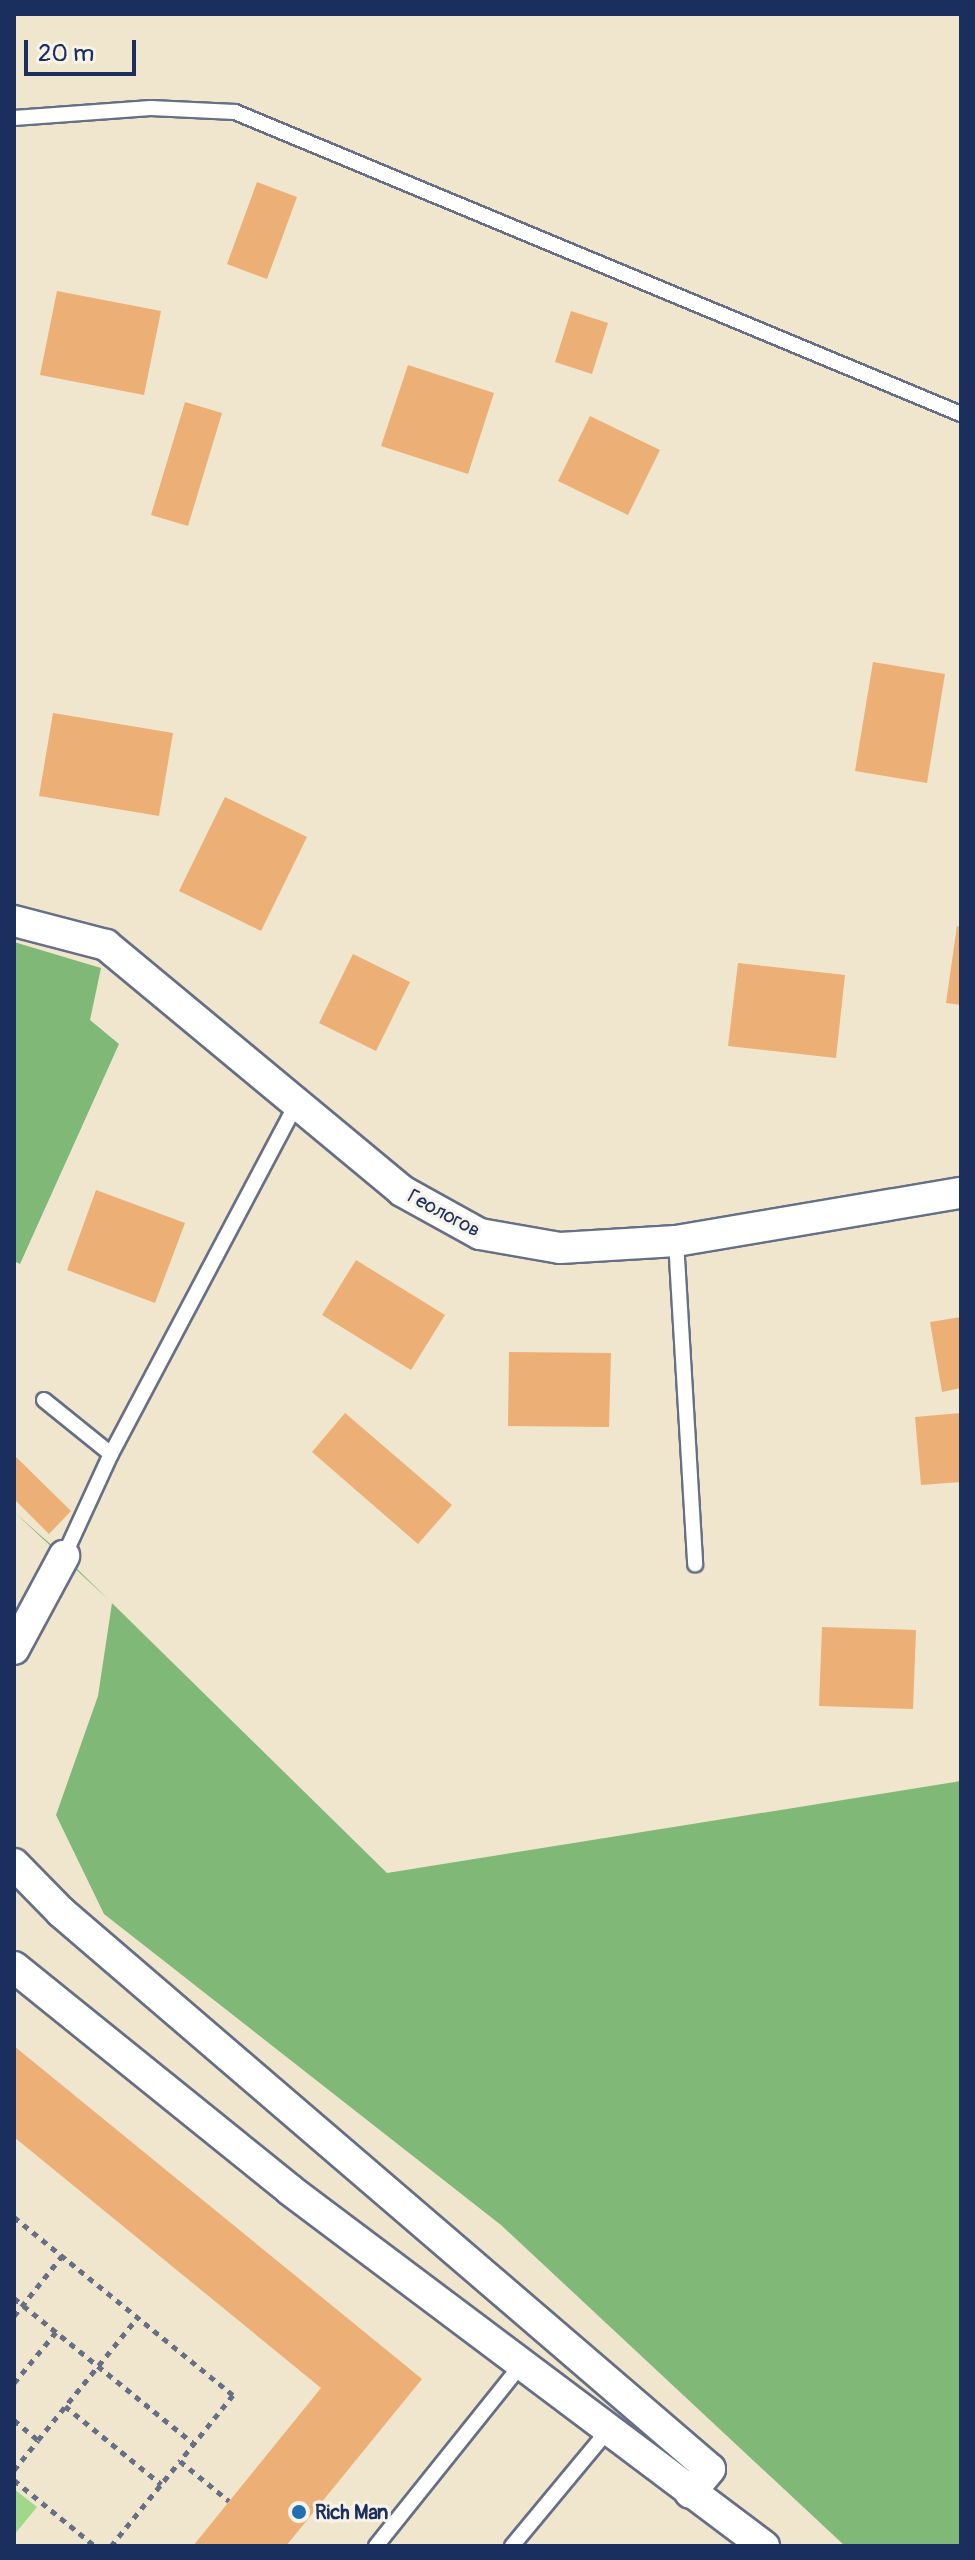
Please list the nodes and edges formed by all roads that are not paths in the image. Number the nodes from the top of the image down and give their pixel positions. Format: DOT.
graph roads {
  1 [pos="14,118"];
  2 [pos="961,414"];
  3 [pos="14,921"];
  4 [pos="295,1107"];
  5 [pos="961,1193"];
  6 [pos="676,1241"];
  7 [pos="44,1400"];
  8 [pos="111,1454"];
  9 [pos="64,1556"];
  10 [pos="695,1564"];
  11 [pos="14,1649"];
  12 [pos="14,1864"];
  13 [pos="14,1967"];
  14 [pos="522,2364"];
  15 [pos="609,2429"];
  16 [pos="690,2493"];
  17 [pos="376,2546"];
  18 [pos="512,2546"];
  19 [pos="764,2546"];
  1 -- 2 [label="lane"];
  3 -- 4 [label="street, Геологов"];
  4 -- 6 [label="street, Геологов"];
  4 -- 8 [label="lane"];
  5 -- 6 [label="street, Геологов"];
  6 -- 10 [label="lane"];
  7 -- 8 [label="lane"];
  8 -- 9 [label="lane"];
  9 -- 11 [label="street"];
  12 -- 16 [label="street"];
  13 -- 14 [label="street"];
  14 -- 15 [label="street"];
  14 -- 17 [label="lane"];
  15 -- 16 [label="street"];
  15 -- 18 [label="lane"];
  16 -- 19 [label="street"];
}
